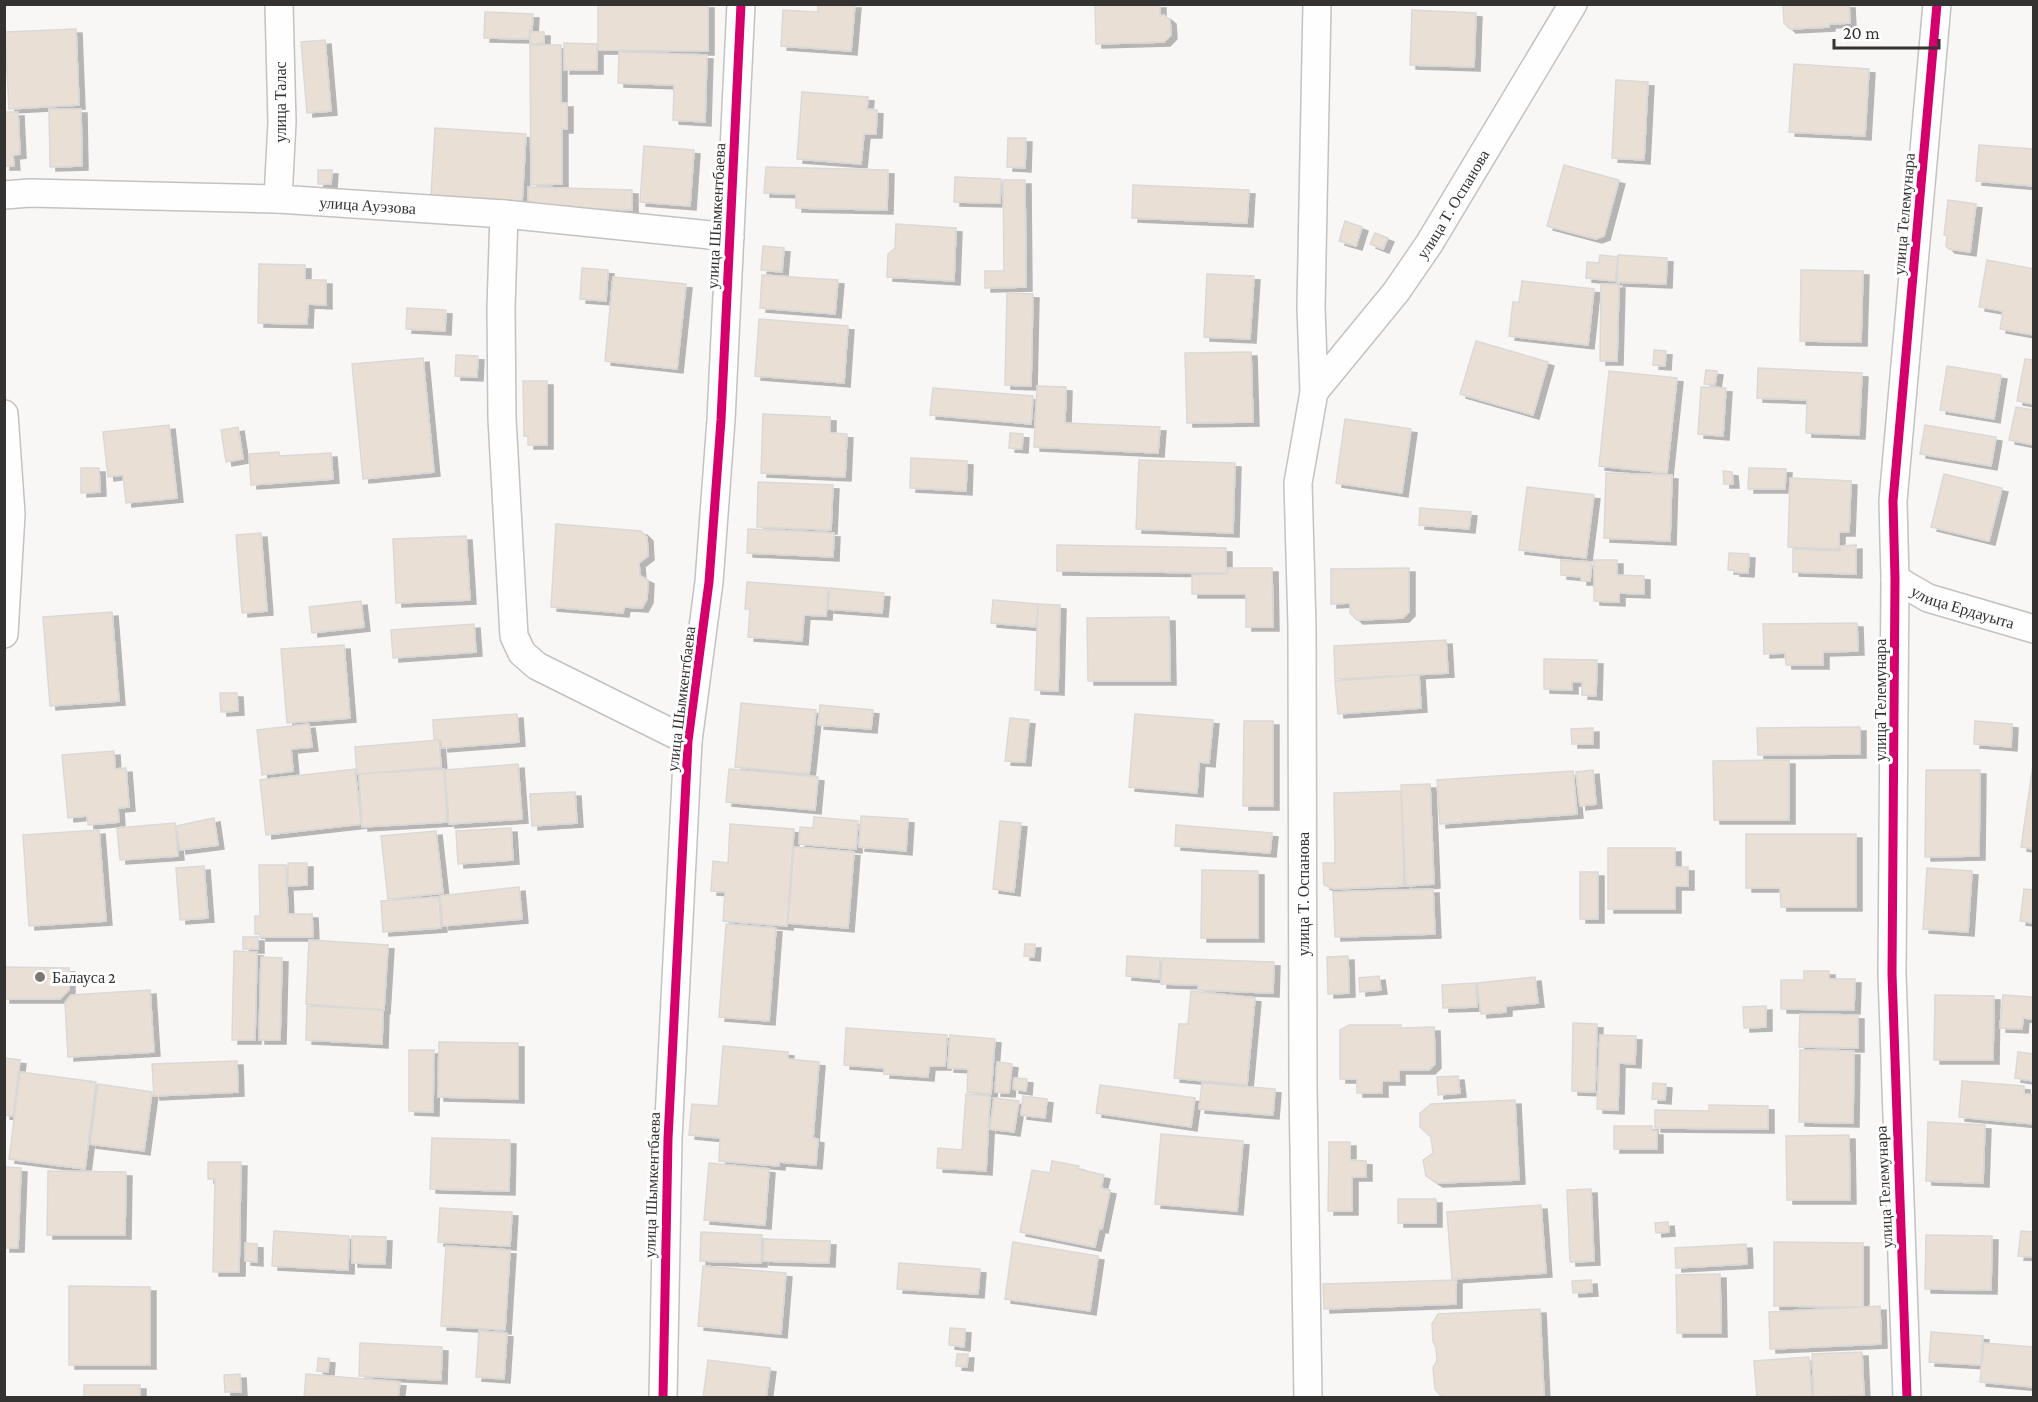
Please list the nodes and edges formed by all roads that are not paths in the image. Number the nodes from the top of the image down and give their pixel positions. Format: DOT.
graph roads {
  1 [pos="279,4"];
  2 [pos="741,4"];
  3 [pos="1317,4"];
  4 [pos="1573,4"];
  5 [pos="1937,4"];
  6 [pos="4,195"];
  7 [pos="278,199"];
  8 [pos="504,214"];
  9 [pos="730,237"];
  10 [pos="1314,392"];
  11 [pos="4,414"];
  12 [pos="1895,579"];
  13 [pos="2034,628"];
  14 [pos="4,634"];
  15 [pos="688,741"];
  16 [pos="663,1398"];
  17 [pos="1308,1398"];
  18 [pos="1907,1398"];
  1 -- 7 [label="street, улица Талас"];
  2 -- 9 [label="street, улица Шымкентбаева"];
  3 -- 10 [label="street, улица Т. Оспанова"];
  4 -- 10 [label="street, улица Т. Оспанова"];
  5 -- 12 [label="street, улица Телемунара"];
  6 -- 7 [label="street, улица Ауэзова"];
  7 -- 8 [label="street, улица Ауэзова"];
  8 -- 9 [label="street, улица Ауэзова"];
  8 -- 15 [label="street"];
  9 -- 15 [label="street, улица Шымкентбаева"];
  10 -- 17 [label="street, улица Т. Оспанова"];
  11 -- 14 [label="street"];
  12 -- 13 [label="street, улица Ердауыта"];
  12 -- 18 [label="street, улица Телемунара"];
  15 -- 16 [label="street, улица Шымкентбаева"];
}
